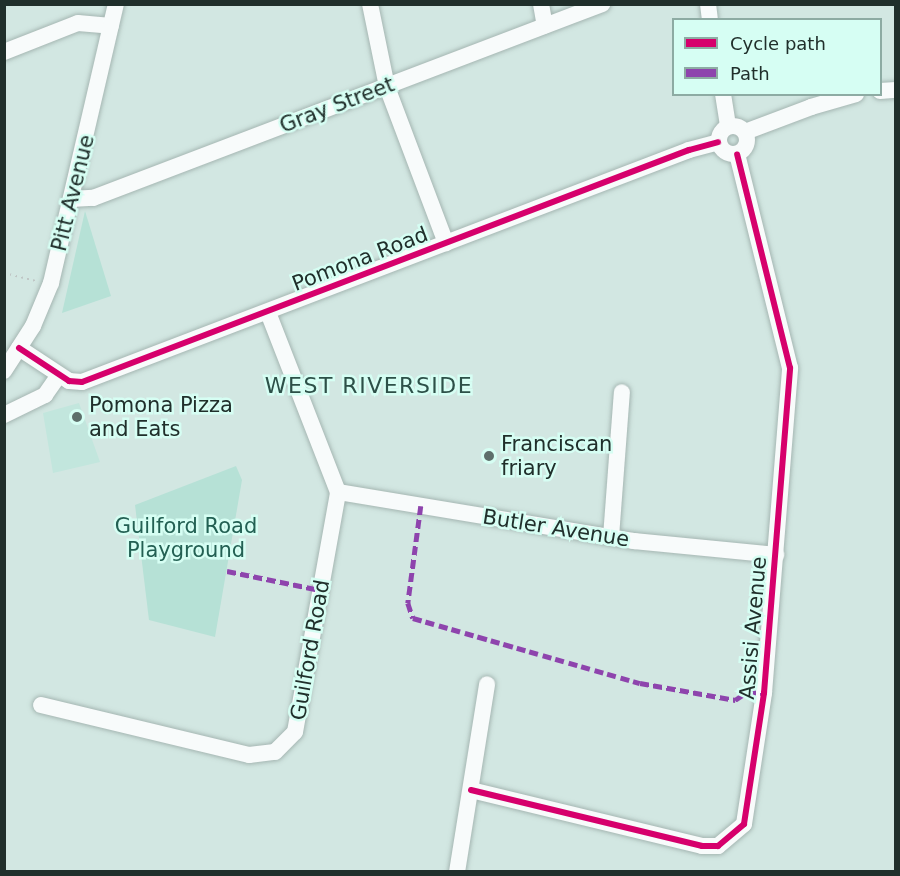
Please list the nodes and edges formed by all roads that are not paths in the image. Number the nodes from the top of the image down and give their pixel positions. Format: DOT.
graph roads {
  1 [pos="116,4"];
  2 [pos="370,4"];
  3 [pos="541,4"];
  4 [pos="602,4"];
  5 [pos="111,26"];
  6 [pos="545,26"];
  7 [pos="4,52"];
  8 [pos="387,87"];
  9 [pos="723,96"];
  10 [pos="849,96"];
  11 [pos="728,126"];
  12 [pos="745,132"];
  13 [pos="718,142"];
  14 [pos="737,154"];
  15 [pos="71,199"];
  16 [pos="446,243"];
  17 [pos="268,312"];
  18 [pos="20,348"];
  19 [pos="4,371"];
  20 [pos="59,375"];
  21 [pos="622,392"];
  22 [pos="4,415"];
  23 [pos="338,492"];
  24 [pos="611,537"];
  25 [pos="776,555"];
  26 [pos="487,684"];
  27 [pos="41,705"];
  28 [pos="471,790"];
  29 [pos="456,872"];
  1 -- 5 [label="street, Pitt Avenue"];
  2 -- 8 [label="street"];
  3 -- 6 [label="street"];
  4 -- 6 [label="street, Gray Street"];
  5 -- 7 [label="street"];
  5 -- 15 [label="street, Pitt Avenue"];
  6 -- 8 [label="street, Gray Street"];
  8 -- 15 [label="street, Gray Street"];
  8 -- 16 [label="street"];
  9 -- 11 [label="street"];
  10 -- 12 [label="street"];
  11 -- 12 [label="street"];
  11 -- 13 [label="street"];
  12 -- 14 [label="street"];
  13 -- 14 [label="street"];
  13 -- 16 [label="street, Pomona Road"];
  14 -- 25 [label="street, Assisi Avenue"];
  15 -- 18 [label="street, Pitt Avenue"];
  16 -- 17 [label="street, Pomona Road"];
  17 -- 20 [label="street, Pomona Road"];
  17 -- 23 [label="street"];
  18 -- 19 [label="street, Pitt Avenue"];
  18 -- 20 [label="street, Pomona Road"];
  20 -- 22 [label="street"];
  21 -- 24 [label="street"];
  23 -- 24 [label="street, Butler Avenue"];
  23 -- 27 [label="street, Guilford Road"];
  24 -- 25 [label="street, Butler Avenue"];
  25 -- 28 [label="street, Assisi Avenue"];
  26 -- 28 [label="street"];
  28 -- 29 [label="street"];
}
